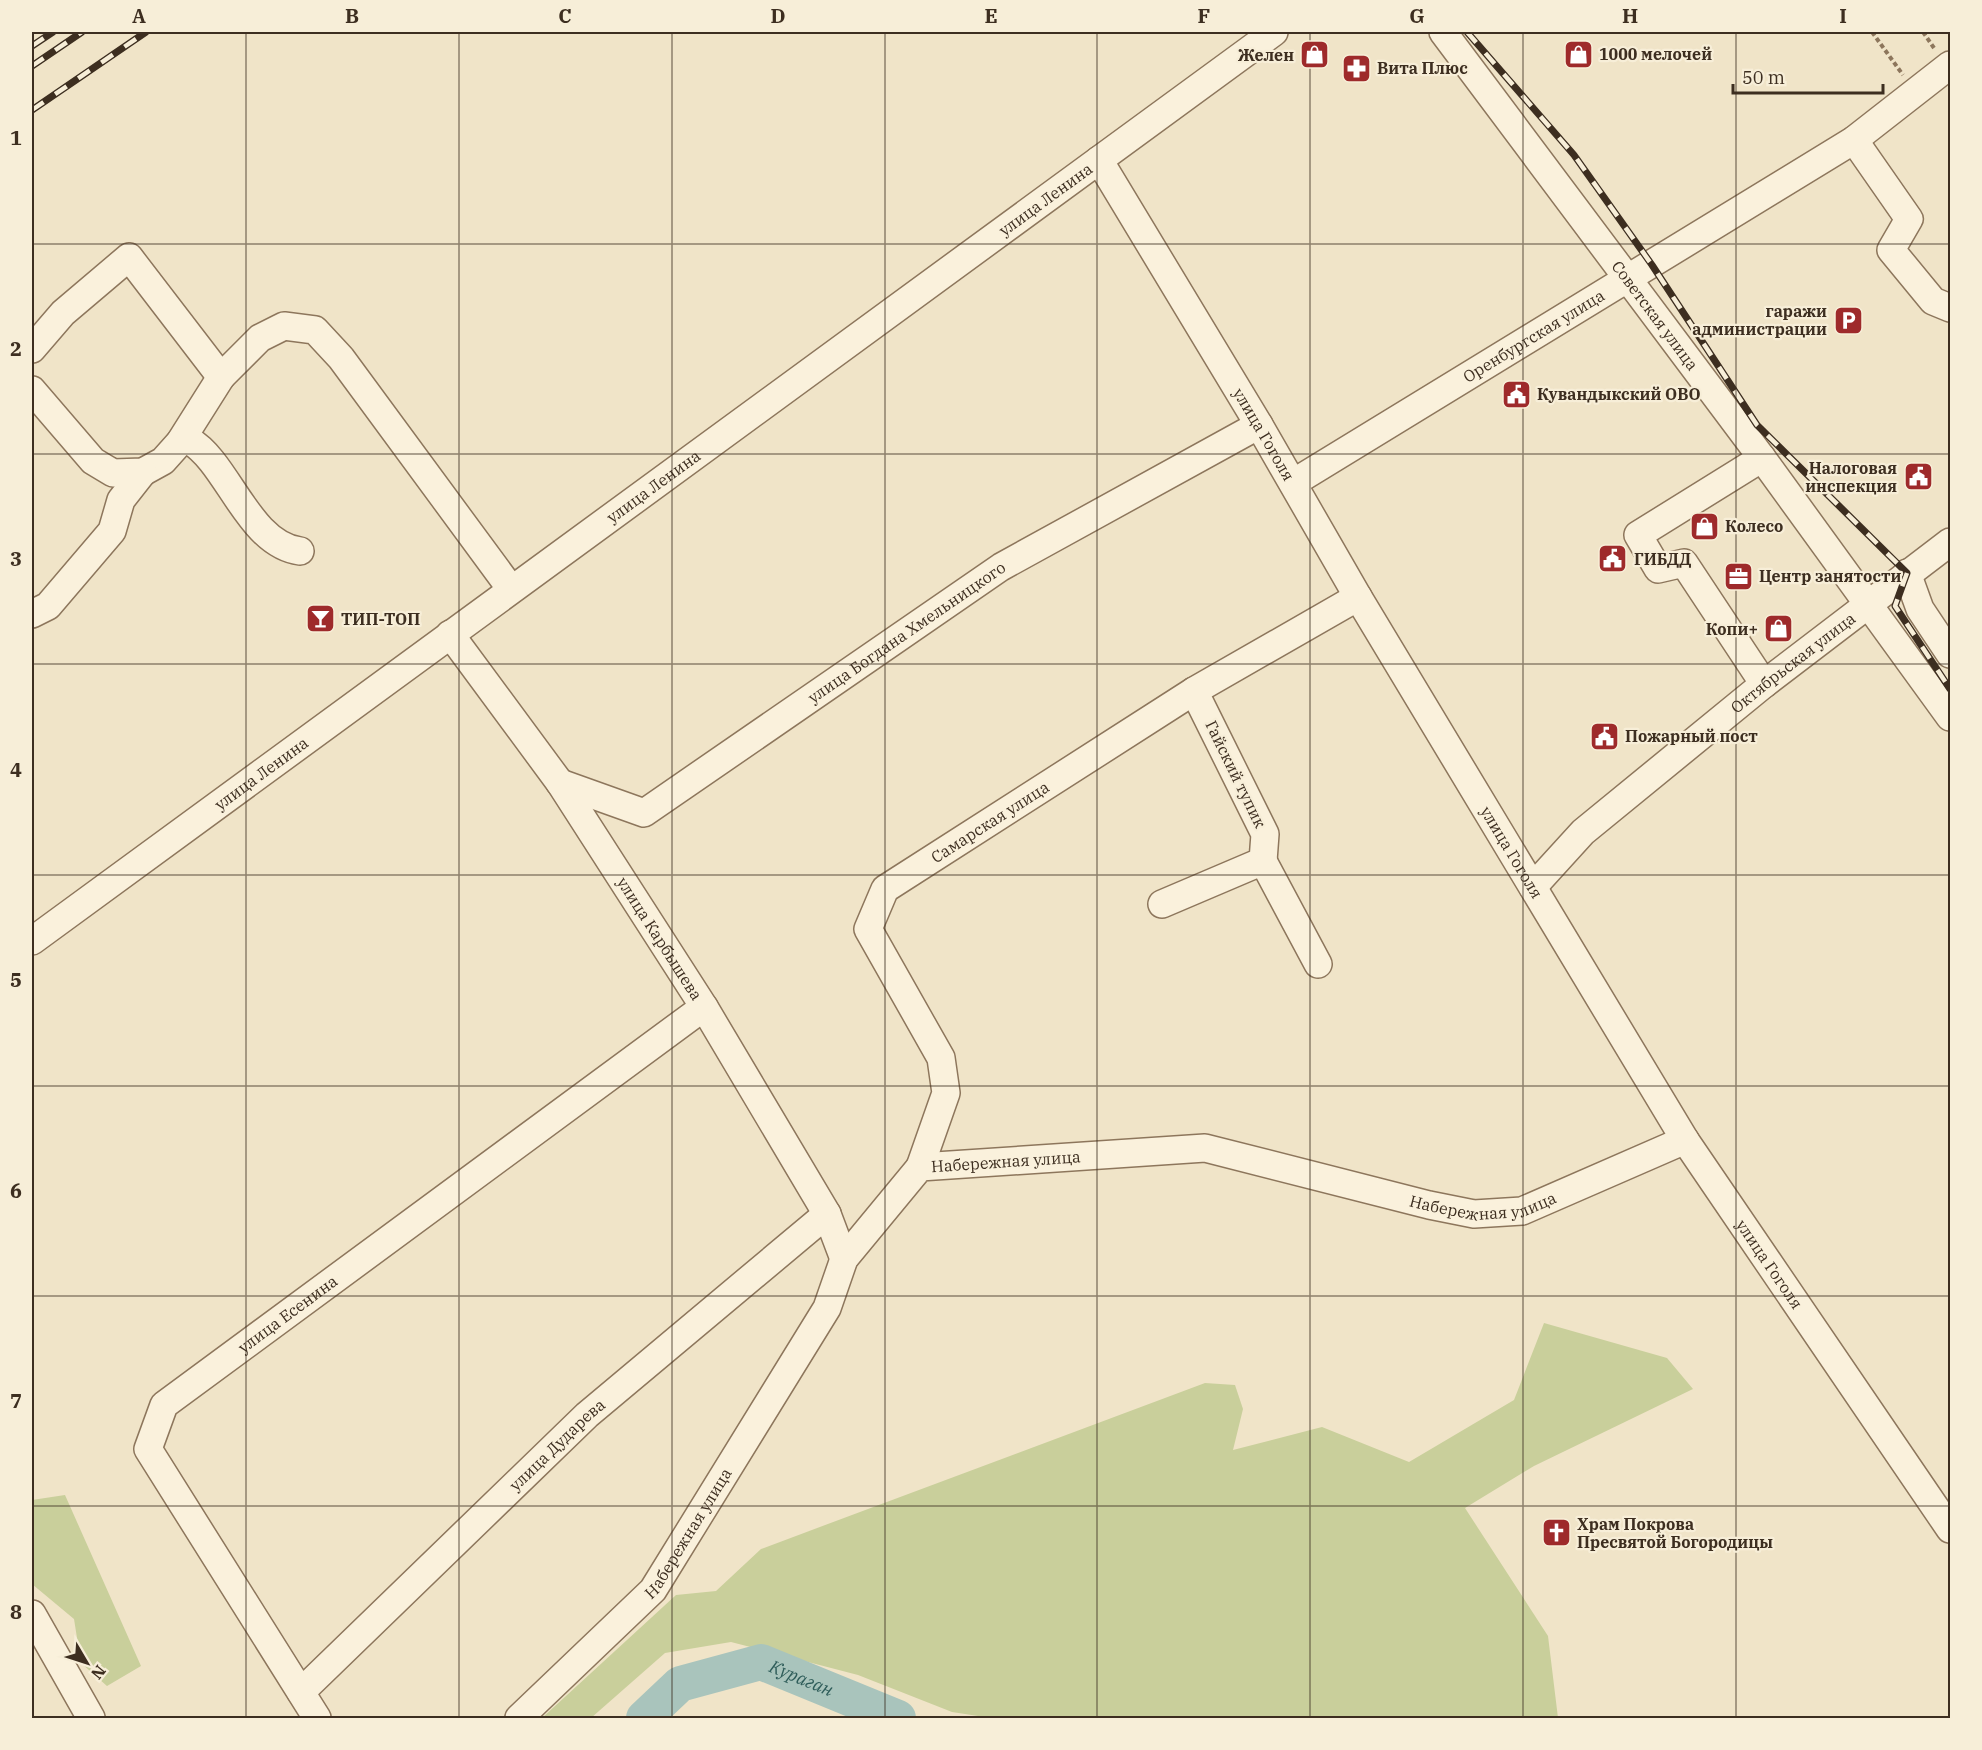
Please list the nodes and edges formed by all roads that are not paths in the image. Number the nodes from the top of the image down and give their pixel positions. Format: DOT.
graph roads {
  1 [pos="1274,32"];
  2 [pos="1443,32"];
  3 [pos="1950,65"];
  4 [pos="1854,140"];
  5 [pos="1099,160"];
  6 [pos="1629,280"];
  7 [pos="1950,308"];
  8 [pos="32,349"];
  9 [pos="221,377"];
  10 [pos="32,390"];
  11 [pos="1259,425"];
  12 [pos="180,442"];
  13 [pos="1762,458"];
  14 [pos="143,472"];
  15 [pos="1293,483"];
  16 [pos="1950,542"];
  17 [pos="300,551"];
  18 [pos="1907,573"];
  19 [pos="511,589"];
  20 [pos="1358,597"];
  21 [pos="1869,603"];
  22 [pos="32,614"];
  23 [pos="450,634"];
  24 [pos="1950,654"];
  25 [pos="1764,684"];
  26 [pos="1194,691"];
  27 [pos="1950,717"];
  28 [pos="560,783"];
  29 [pos="1263,861"];
  30 [pos="1533,887"];
  31 [pos="1162,904"];
  32 [pos="32,941"];
  33 [pos="1318,964"];
  34 [pos="704,1007"];
  35 [pos="1685,1140"];
  36 [pos="920,1167"];
  37 [pos="827,1214"];
  38 [pos="844,1259"];
  39 [pos="1950,1528"];
  40 [pos="32,1614"];
  41 [pos="301,1692"];
  42 [pos="91,1719"];
  43 [pos="317,1719"];
  44 [pos="519,1719"];
  1 -- 5 [label="street, улица Ленина"];
  2 -- 6 [label="street, Советская улица"];
  3 -- 4 [label="street, Оренбургская улица"];
  4 -- 6 [label="street, Оренбургская улица"];
  4 -- 7 [label="street"];
  5 -- 11 [label="street, улица Гоголя"];
  5 -- 19 [label="street, улица Ленина"];
  6 -- 13 [label="street, Советская улица"];
  6 -- 15 [label="street, Оренбургская улица"];
  8 -- 9 [label="street"];
  9 -- 12 [label="street"];
  9 -- 19 [label="street"];
  10 -- 14 [label="street"];
  11 -- 15 [label="street, улица Гоголя"];
  11 -- 28 [label="street, улица Богдана Хмельницкого"];
  12 -- 14 [label="street"];
  12 -- 17 [label="street"];
  13 -- 21 [label="street, Советская улица"];
  13 -- 25 [label="street"];
  14 -- 22 [label="street"];
  15 -- 20 [label="street, улица Гоголя"];
  16 -- 18 [label="street, Октябрьская улица"];
  18 -- 21 [label="street, Октябрьская улица"];
  18 -- 24 [label="street"];
  19 -- 23 [label="street, улица Ленина"];
  20 -- 26 [label="street, Самарская улица"];
  20 -- 30 [label="street, улица Гоголя"];
  21 -- 25 [label="street, Октябрьская улица"];
  21 -- 27 [label="street, Советская улица"];
  23 -- 28 [label="street, улица Карбышева"];
  23 -- 32 [label="street, улица Ленина"];
  25 -- 30 [label="street, Октябрьская улица"];
  26 -- 29 [label="street, Гайский тупик"];
  26 -- 36 [label="street, Самарская улица"];
  28 -- 34 [label="street, улица Карбышева"];
  29 -- 31 [label="street"];
  29 -- 33 [label="street, Гайский тупик"];
  30 -- 35 [label="street, улица Гоголя"];
  34 -- 37 [label="street, улица Карбышева"];
  34 -- 41 [label="street, улица Есенина"];
  35 -- 36 [label="street, Набережная улица"];
  35 -- 39 [label="street, улица Гоголя"];
  36 -- 38 [label="street, Набережная улица"];
  37 -- 38 [label="street, улица Карбышева"];
  37 -- 41 [label="street, улица Дударева"];
  38 -- 44 [label="street, Набережная улица"];
  40 -- 42 [label="street"];
  41 -- 43 [label="street, улица Есенина"];
}
